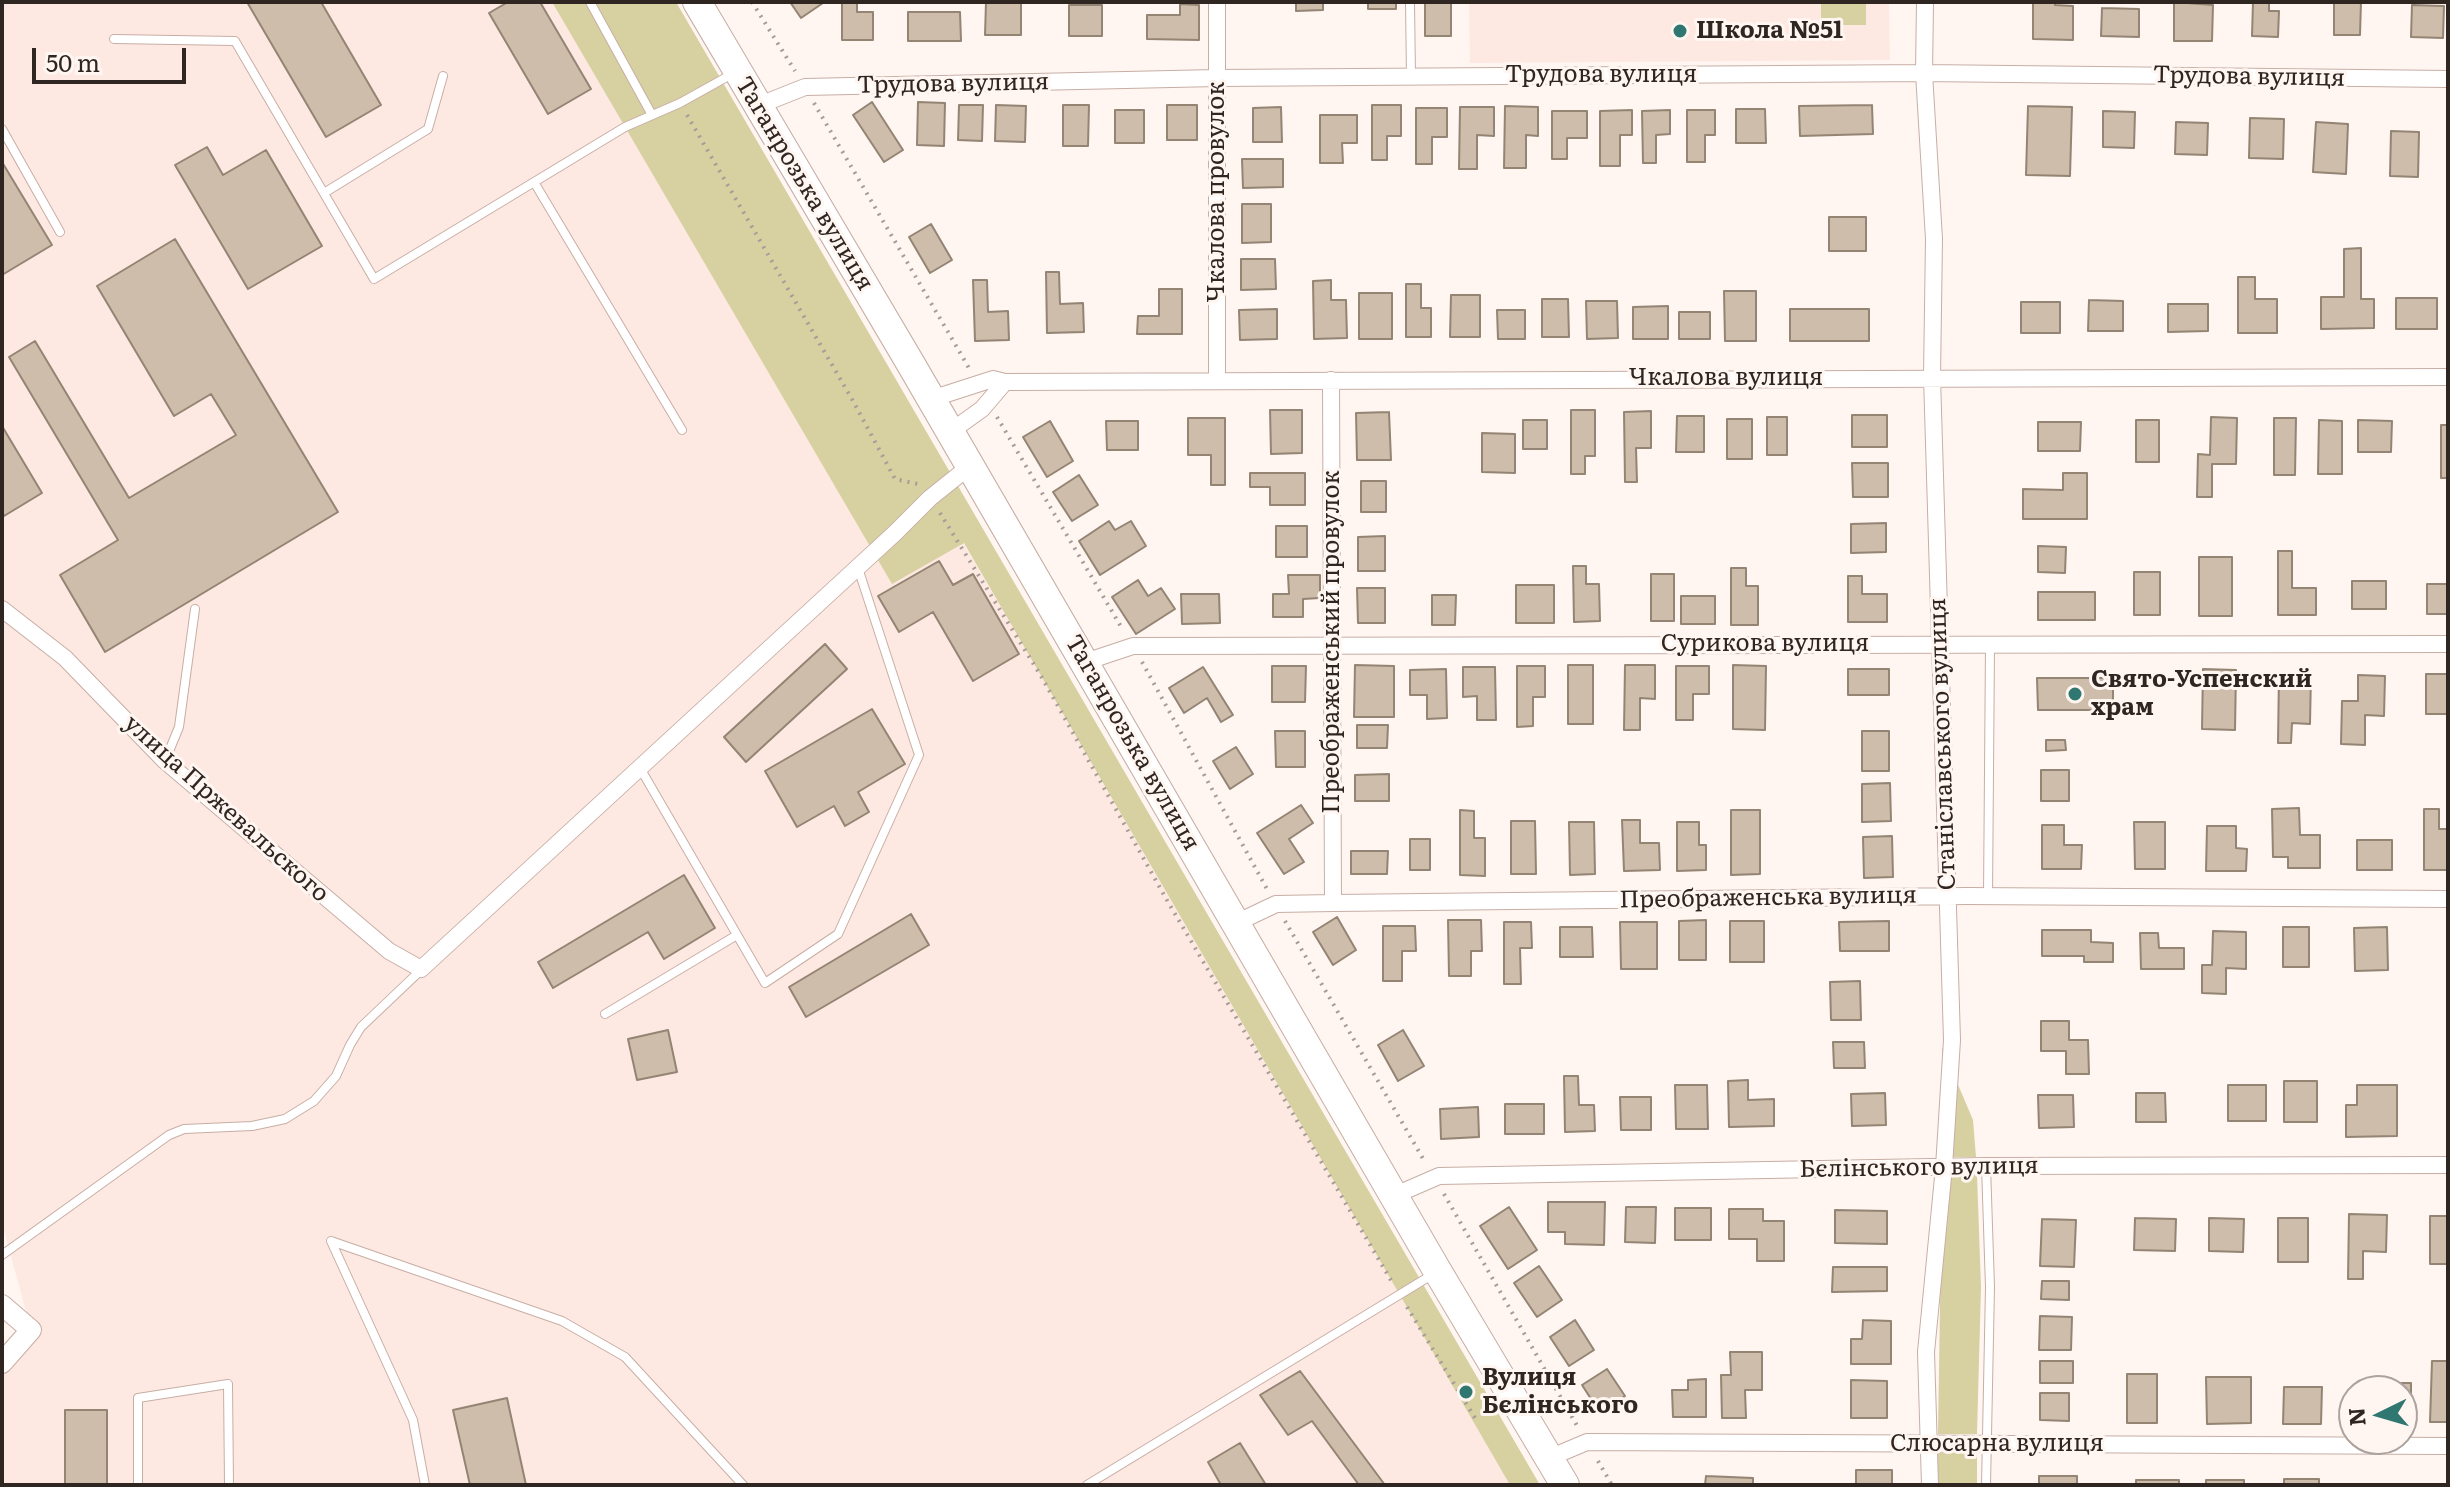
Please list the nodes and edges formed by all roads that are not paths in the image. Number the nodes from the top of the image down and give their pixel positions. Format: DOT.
graph roads {
  1 [pos="590,2"];
  2 [pos="697,2"];
  3 [pos="1217,2"];
  4 [pos="1410,2"];
  5 [pos="1925,2"];
  6 [pos="114,39"];
  7 [pos="738,71"];
  8 [pos="1924,73"];
  9 [pos="443,76"];
  10 [pos="1411,77"];
  11 [pos="1217,78"];
  12 [pos="2448,79"];
  13 [pos="757,106"];
  14 [pos="652,115"];
  15 [pos="2,129"];
  16 [pos="534,182"];
  17 [pos="324,193"];
  18 [pos="60,232"];
  19 [pos="1932,377"];
  20 [pos="2448,377"];
  21 [pos="1331,380"];
  22 [pos="1217,381"];
  23 [pos="1005,382"];
  24 [pos="931,399"];
  25 [pos="682,430"];
  26 [pos="950,432"];
  27 [pos="970,466"];
  28 [pos="858,567"];
  29 [pos="2,609"];
  30 [pos="195,609"];
  31 [pos="1940,644"];
  32 [pos="2448,644"];
  33 [pos="1331,645"];
  34 [pos="1990,646"];
  35 [pos="1085,662"];
  36 [pos="165,761"];
  37 [pos="640,768"];
  38 [pos="1947,896"];
  39 [pos="1988,896"];
  40 [pos="2448,899"];
  41 [pos="1333,903"];
  42 [pos="1236,923"];
  43 [pos="737,935"];
  44 [pos="421,969"];
  45 [pos="605,1014"];
  46 [pos="2448,1165"];
  47 [pos="1986,1166"];
  48 [pos="1944,1167"];
  49 [pos="1393,1196"];
  50 [pos="2,1255"];
  51 [pos="1438,1272"];
  52 [pos="2,1305"];
  53 [pos="2,1363"];
  54 [pos="1928,1444"];
  55 [pos="1987,1444"];
  56 [pos="2448,1446"];
  57 [pos="1549,1458"];
  58 [pos="138,1485"];
  59 [pos="229,1485"];
  60 [pos="425,1485"];
  61 [pos="743,1485"];
  62 [pos="1087,1485"];
  63 [pos="1565,1485"];
  64 [pos="1930,1485"];
  65 [pos="1986,1485"];
  1 -- 14 [label="lane"];
  2 -- 7 [label="highway, Таганрозька вулиця"];
  3 -- 11 [label="street, Чкалова провулок"];
  4 -- 10 [label="lane"];
  5 -- 8 [label="street, Станіславського вулиця"];
  6 -- 17 [label="lane"];
  7 -- 13 [label="highway, Таганрозька вулиця"];
  7 -- 14 [label="lane"];
  8 -- 10 [label="street, Трудова вулиця"];
  8 -- 12 [label="street, Трудова вулиця"];
  8 -- 19 [label="street, Станіславського вулиця"];
  9 -- 17 [label="lane"];
  10 -- 11 [label="street, Трудова вулиця"];
  11 -- 13 [label="street, Трудова вулиця"];
  11 -- 22 [label="street, Чкалова провулок"];
  13 -- 24 [label="highway, Таганрозька вулиця"];
  14 -- 16 [label="lane"];
  15 -- 18 [label="lane"];
  16 -- 17 [label="lane"];
  16 -- 25 [label="lane"];
  19 -- 20 [label="street, Чкалова вулиця"];
  19 -- 21 [label="street, Чкалова вулиця"];
  19 -- 31 [label="street, Станіславського вулиця"];
  21 -- 22 [label="street, Чкалова вулиця"];
  21 -- 33 [label="street, Преображенський провулок"];
  22 -- 23 [label="street, Чкалова вулиця"];
  23 -- 24 [label="street, Чкалова вулиця"];
  23 -- 26 [label="street"];
  24 -- 26 [label="highway, Таганрозька вулиця"];
  26 -- 27 [label="highway, Таганрозька вулиця"];
  27 -- 28 [label="street"];
  27 -- 35 [label="highway, Таганрозька вулиця"];
  28 -- 37 [label="street"];
  28 -- 43 [label="lane"];
  29 -- 36 [label="street, улица Пржевальского"];
  30 -- 36 [label="lane"];
  31 -- 33 [label="street, Сурикова вулиця"];
  31 -- 34 [label="street, Сурикова вулиця"];
  31 -- 38 [label="street, Станіславського вулиця"];
  32 -- 34 [label="street, Сурикова вулиця"];
  33 -- 35 [label="street, Сурикова вулиця"];
  33 -- 41 [label="street, Преображенський провулок"];
  34 -- 39 [label="lane"];
  35 -- 42 [label="highway, Таганрозька вулиця"];
  36 -- 44 [label="street, улица Пржевальского"];
  37 -- 43 [label="lane"];
  37 -- 44 [label="street"];
  38 -- 39 [label="street, Преображенська вулиця"];
  38 -- 41 [label="street, Преображенська вулиця"];
  38 -- 48 [label="street, Станіславського вулиця"];
  39 -- 40 [label="street, Преображенська вулиця"];
  41 -- 42 [label="street, Преображенська вулиця"];
  42 -- 49 [label="highway, Таганрозька вулиця"];
  43 -- 45 [label="lane"];
  44 -- 50 [label="lane"];
  46 -- 47 [label="street, Бєлінського вулиця"];
  47 -- 48 [label="street, Бєлінського вулиця"];
  47 -- 55 [label="lane"];
  48 -- 49 [label="street, Бєлінського вулиця"];
  48 -- 54 [label="street, Станіславського вулиця"];
  49 -- 51 [label="highway, Таганрозька вулиця"];
  51 -- 57 [label="highway, Таганрозька вулиця"];
  51 -- 62 [label="lane"];
  52 -- 53 [label="street"];
  54 -- 55 [label="street, Слюсарна вулиця"];
  54 -- 57 [label="street, Слюсарна вулиця"];
  54 -- 64 [label="street, Станіславського вулиця"];
  55 -- 56 [label="street, Слюсарна вулиця"];
  55 -- 65 [label="lane"];
  57 -- 63 [label="highway, Таганрозька вулиця"];
  58 -- 59 [label="lane"];
  60 -- 61 [label="lane"];
}
